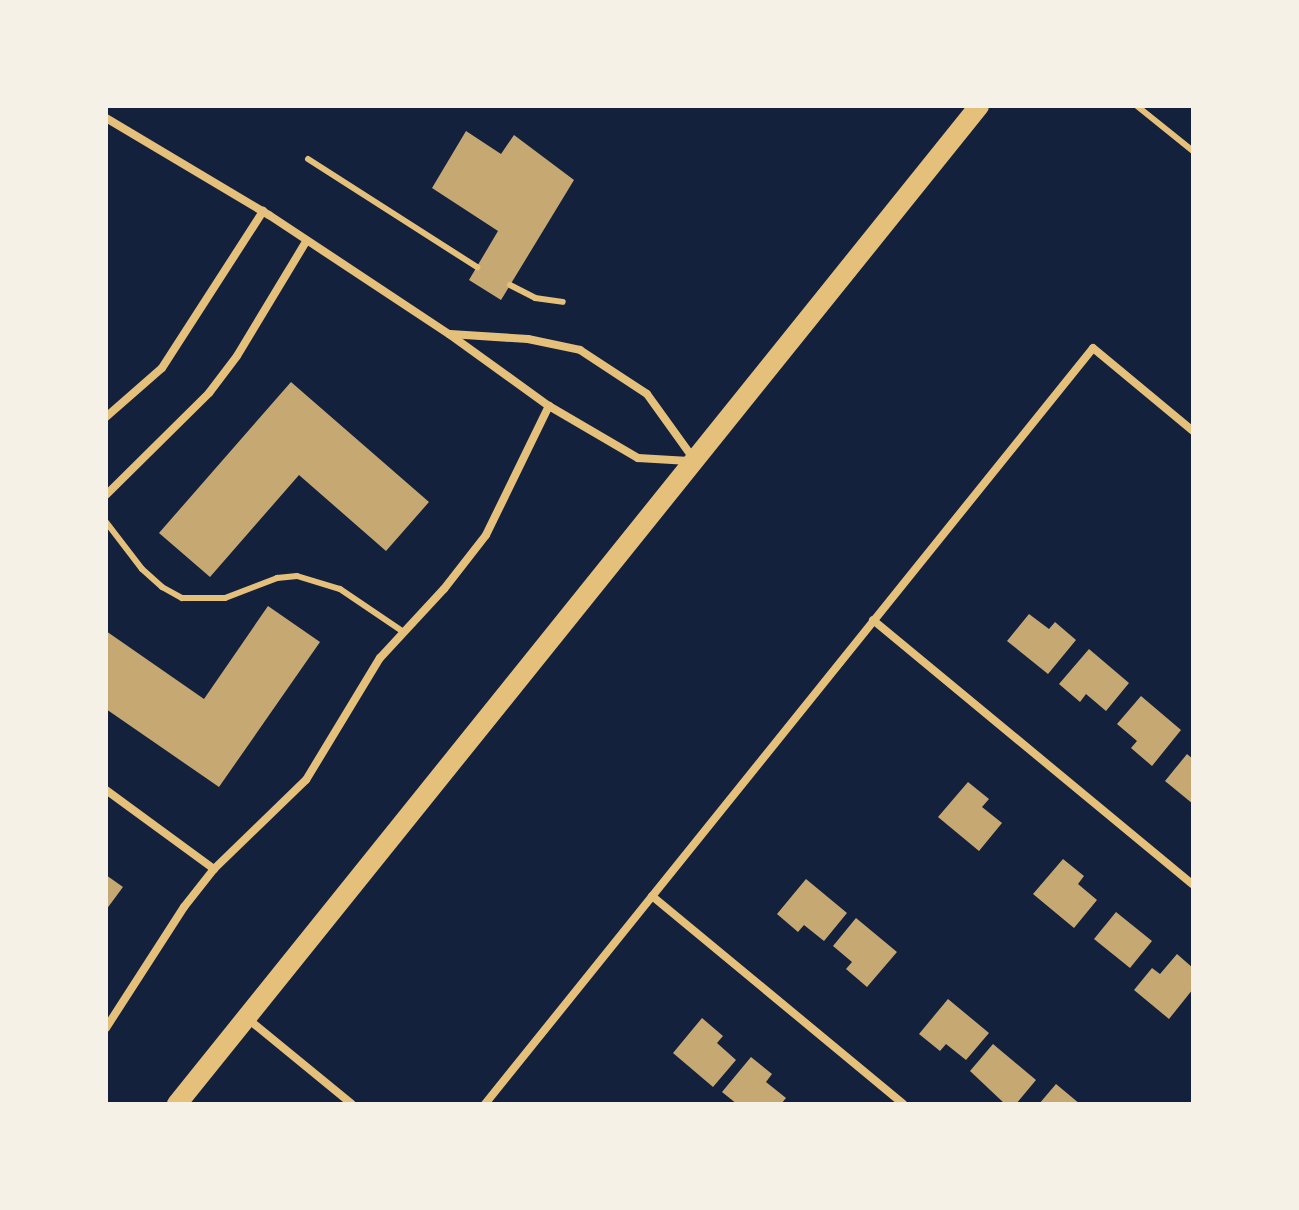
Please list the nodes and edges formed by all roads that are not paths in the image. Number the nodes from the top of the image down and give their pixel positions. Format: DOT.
graph roads {
  1 [pos="979,106"];
  2 [pos="1137,106"];
  3 [pos="106,118"];
  4 [pos="1193,151"];
  5 [pos="308,159"];
  6 [pos="263,211"];
  7 [pos="307,240"];
  8 [pos="477,267"];
  9 [pos="510,285"];
  10 [pos="563,302"];
  11 [pos="449,334"];
  12 [pos="549,406"];
  13 [pos="106,417"];
  14 [pos="1193,431"];
  15 [pos="695,461"];
  16 [pos="106,495"];
  17 [pos="106,522"];
  18 [pos="873,620"];
  19 [pos="402,631"];
  20 [pos="106,790"];
  21 [pos="214,869"];
  22 [pos="1193,885"];
  23 [pos="652,896"];
  24 [pos="248,1019"];
  25 [pos="106,1028"];
  26 [pos="177,1104"];
  27 [pos="352,1104"];
  28 [pos="485,1104"];
  29 [pos="903,1104"];
  1 -- 15 [label="main road"];
  2 -- 4 [label="lane"];
  3 -- 6 [label="street"];
  5 -- 8 [label="lane"];
  6 -- 7 [label="street"];
  6 -- 13 [label="street"];
  7 -- 11 [label="street"];
  7 -- 16 [label="street"];
  9 -- 10 [label="lane"];
  11 -- 12 [label="street"];
  11 -- 15 [label="street"];
  12 -- 15 [label="street"];
  12 -- 19 [label="street"];
  14 -- 18 [label="street"];
  15 -- 24 [label="main road"];
  17 -- 19 [label="lane"];
  18 -- 22 [label="street"];
  18 -- 23 [label="street"];
  19 -- 21 [label="street"];
  20 -- 21 [label="street"];
  21 -- 25 [label="street"];
  23 -- 28 [label="street"];
  23 -- 29 [label="street"];
  24 -- 26 [label="main road"];
  24 -- 27 [label="street"];
}
